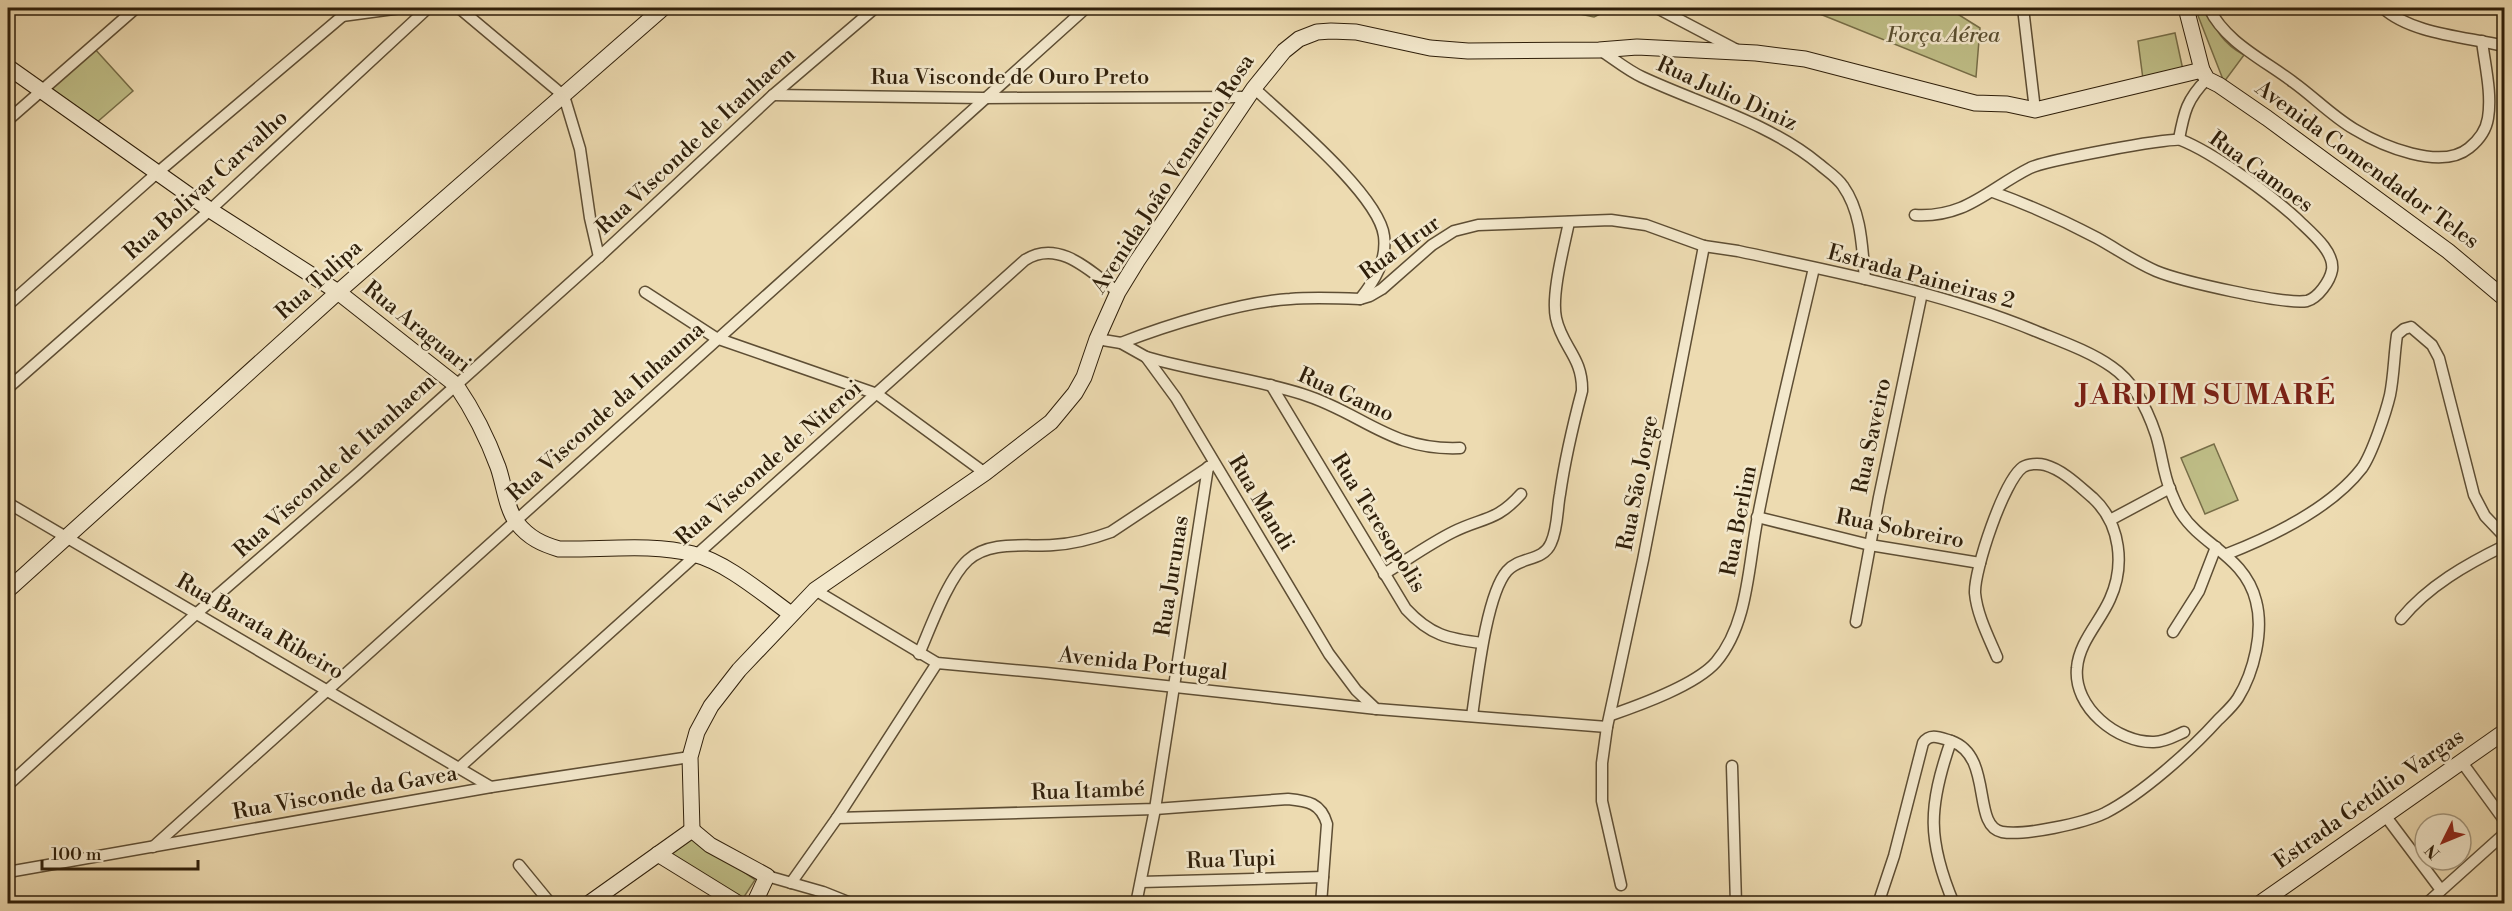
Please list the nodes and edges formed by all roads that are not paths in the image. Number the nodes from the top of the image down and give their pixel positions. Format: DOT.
graph roads {
  1 [pos="135,8"];
  2 [pos="352,8"];
  3 [pos="401,8"];
  4 [pos="428,8"];
  5 [pos="459,8"];
  6 [pos="663,8"];
  7 [pos="875,8"];
  8 [pos="1086,8"];
  9 [pos="1657,8"];
  10 [pos="2023,8"];
  11 [pos="2186,8"];
  12 [pos="2210,8"];
  13 [pos="2383,8"];
  14 [pos="341,16"];
  15 [pos="2482,41"];
  16 [pos="2505,46"];
  17 [pos="1599,50"];
  18 [pos="1740,51"];
  19 [pos="8,67"];
  20 [pos="2204,75"];
  21 [pos="41,90"];
  22 [pos="1251,93"];
  23 [pos="773,95"];
  24 [pos="564,96"];
  25 [pos="984,98"];
  26 [pos="2035,110"];
  27 [pos="8,120"];
  28 [pos="2179,139"];
  29 [pos="157,173"];
  30 [pos="1993,192"];
  31 [pos="210,210"];
  32 [pos="1915,215"];
  33 [pos="1569,222"];
  34 [pos="1704,246"];
  35 [pos="599,257"];
  36 [pos="1814,268"];
  37 [pos="1865,279"];
  38 [pos="2502,290"];
  39 [pos="338,292"];
  40 [pos="645,292"];
  41 [pos="1118,292"];
  42 [pos="1922,293"];
  43 [pos="1360,299"];
  44 [pos="8,305"];
  45 [pos="716,338"];
  46 [pos="1097,339"];
  47 [pos="1121,343"];
  48 [pos="1146,357"];
  49 [pos="456,385"];
  50 [pos="1270,385"];
  51 [pos="8,388"];
  52 [pos="877,394"];
  53 [pos="1460,448"];
  54 [pos="1212,465"];
  55 [pos="985,472"];
  56 [pos="2170,488"];
  57 [pos="1521,494"];
  58 [pos="8,503"];
  59 [pos="1757,517"];
  60 [pos="2110,520"];
  61 [pos="516,521"];
  62 [pos="2505,536"];
  63 [pos="66,537"];
  64 [pos="1870,545"];
  65 [pos="2505,546"];
  66 [pos="2216,547"];
  67 [pos="695,554"];
  68 [pos="2227,554"];
  69 [pos="1980,563"];
  70 [pos="1384,574"];
  71 [pos="8,590"];
  72 [pos="815,590"];
  73 [pos="197,613"];
  74 [pos="791,614"];
  75 [pos="2401,619"];
  76 [pos="1856,622"];
  77 [pos="2173,632"];
  78 [pos="1482,643"];
  79 [pos="919,654"];
  80 [pos="1997,657"];
  81 [pos="937,663"];
  82 [pos="1174,687"];
  83 [pos="328,690"];
  84 [pos="1377,709"];
  85 [pos="1611,715"];
  86 [pos="1472,716"];
  87 [pos="1607,727"];
  88 [pos="2184,732"];
  89 [pos="2505,732"];
  90 [pos="1951,741"];
  91 [pos="690,757"];
  92 [pos="2461,761"];
  93 [pos="1732,766"];
  94 [pos="460,767"];
  95 [pos="8,785"];
  96 [pos="491,787"];
  97 [pos="1155,809"];
  98 [pos="2384,814"];
  99 [pos="837,818"];
  100 [pos="2505,820"];
  101 [pos="692,830"];
  102 [pos="2505,834"];
  103 [pos="153,847"];
  104 [pos="658,854"];
  105 [pos="519,865"];
  106 [pos="8,872"];
  107 [pos="767,876"];
  108 [pos="1323,877"];
  109 [pos="1140,882"];
  110 [pos="791,883"];
  111 [pos="1621,885"];
  112 [pos="2441,890"];
  113 [pos="551,903"];
  114 [pos="588,903"];
  115 [pos="739,903"];
  116 [pos="754,903"];
  117 [pos="853,903"];
  118 [pos="1136,903"];
  119 [pos="1321,903"];
  120 [pos="1736,903"];
  121 [pos="1878,903"];
  122 [pos="1954,903"];
  123 [pos="2259,903"];
  124 [pos="2426,903"];
  1 -- 21 [label="street"];
  2 -- 14 [label="street"];
  3 -- 14 [label="street"];
  4 -- 31 [label="street, Rua Bolivar Carvalho"];
  5 -- 24 [label="street"];
  6 -- 24 [label="main road, Rua Tulipa"];
  7 -- 23 [label="street, Rua Visconde de Itanhaem"];
  8 -- 25 [label="street, Rua Visconde da Inhauma"];
  9 -- 18 [label="street"];
  10 -- 26 [label="street"];
  11 -- 20 [label="main road"];
  12 -- 15 [label="street"];
  13 -- 15 [label="street"];
  14 -- 29 [label="street"];
  15 -- 16 [label="street"];
  17 -- 18 [label="main road, Avenida João Venancio Rosa"];
  17 -- 22 [label="main road, Avenida João Venancio Rosa"];
  17 -- 37 [label="street, Rua Julio Diniz"];
  18 -- 26 [label="main road, Avenida João Venancio Rosa"];
  19 -- 21 [label="main road, Rua Araguari"];
  20 -- 26 [label="main road, Avenida João Venancio Rosa"];
  20 -- 28 [label="street"];
  20 -- 38 [label="main road, Avenida Comendador Teles"];
  21 -- 27 [label="street"];
  21 -- 29 [label="main road, Rua Araguari"];
  22 -- 25 [label="street, Rua Visconde de Ouro Preto"];
  22 -- 41 [label="main road, Avenida João Venancio Rosa"];
  22 -- 43 [label="street"];
  23 -- 25 [label="street, Rua Visconde de Ouro Preto"];
  23 -- 35 [label="street, Rua Visconde de Itanhaem"];
  24 -- 35 [label="street"];
  24 -- 39 [label="main road, Rua Tulipa"];
  25 -- 45 [label="street, Rua Visconde da Inhauma"];
  28 -- 30 [label="street, Rua Camoes"];
  28 -- 30 [label="street, Rua Camoes"];
  29 -- 31 [label="main road, Rua Araguari"];
  29 -- 44 [label="street"];
  30 -- 32 [label="street, Rua Camoes"];
  31 -- 39 [label="main road, Rua Araguari"];
  31 -- 51 [label="street, Rua Bolivar Carvalho"];
  33 -- 34 [label="street, Rua Hrur"];
  33 -- 43 [label="street, Rua Hrur"];
  33 -- 78 [label="street"];
  34 -- 36 [label="street, Estrada Paineiras 2"];
  34 -- 85 [label="street, Rua São Jorge"];
  35 -- 49 [label="street, Rua Visconde de Itanhaem"];
  36 -- 37 [label="street, Estrada Paineiras 2"];
  36 -- 59 [label="street, Rua Berlim"];
  37 -- 42 [label="street, Estrada Paineiras 2"];
  39 -- 49 [label="main road, Rua Araguari"];
  39 -- 63 [label="main road, Rua Tulipa"];
  40 -- 45 [label="street"];
  41 -- 46 [label="main road, Avenida João Venancio Rosa"];
  41 -- 52 [label="street, Rua Visconde de Niteroi"];
  42 -- 56 [label="street, Estrada Paineiras 2"];
  42 -- 64 [label="street, Rua Saveiro"];
  43 -- 47 [label="street, Rua Hrur"];
  45 -- 52 [label="street"];
  45 -- 61 [label="street, Rua Visconde da Inhauma"];
  46 -- 47 [label="street, Rua Mandi"];
  46 -- 55 [label="main road, Avenida João Venancio Rosa"];
  47 -- 48 [label="street, Rua Mandi"];
  48 -- 50 [label="street, Rua Gamo"];
  48 -- 54 [label="street, Rua Mandi"];
  49 -- 61 [label="main road, Rua Araguari"];
  49 -- 73 [label="street, Rua Visconde de Itanhaem"];
  50 -- 53 [label="street, Rua Gamo"];
  50 -- 70 [label="street, Rua Teresopolis"];
  52 -- 55 [label="street"];
  52 -- 67 [label="street, Rua Visconde de Niteroi"];
  54 -- 79 [label="street"];
  54 -- 82 [label="street, Rua Jurunas"];
  54 -- 84 [label="street, Rua Mandi"];
  55 -- 72 [label="main road, Avenida João Venancio Rosa"];
  56 -- 60 [label="street"];
  56 -- 66 [label="street, Estrada Paineiras 2"];
  57 -- 70 [label="street"];
  58 -- 63 [label="street, Rua Barata Ribeiro"];
  59 -- 64 [label="street, Rua Sobreiro"];
  59 -- 85 [label="street, Rua Berlim"];
  60 -- 69 [label="street, Rua Sobreiro"];
  60 -- 88 [label="street, Rua Sobreiro"];
  61 -- 67 [label="main road, Rua Araguari"];
  61 -- 83 [label="street, Rua Visconde da Inhauma"];
  62 -- 68 [label="street"];
  63 -- 71 [label="main road, Rua Tulipa"];
  63 -- 73 [label="street, Rua Barata Ribeiro"];
  64 -- 69 [label="street, Rua Sobreiro"];
  64 -- 76 [label="street, Rua Saveiro"];
  65 -- 75 [label="street"];
  66 -- 68 [label="street, Estrada Paineiras 2"];
  66 -- 77 [label="street"];
  67 -- 74 [label="main road, Rua Araguari"];
  67 -- 94 [label="street, Rua Visconde de Niteroi"];
  68 -- 90 [label="street, Estrada Paineiras 2"];
  69 -- 80 [label="street"];
  70 -- 78 [label="street, Rua Teresopolis"];
  72 -- 74 [label="main road, Avenida João Venancio Rosa"];
  72 -- 79 [label="street"];
  73 -- 83 [label="street, Rua Barata Ribeiro"];
  73 -- 95 [label="street, Rua Visconde de Itanhaem"];
  74 -- 91 [label="main road, Avenida João Venancio Rosa"];
  78 -- 86 [label="street"];
  79 -- 81 [label="street"];
  81 -- 82 [label="street, Avenida Portugal"];
  81 -- 99 [label="street"];
  82 -- 84 [label="street, Avenida Portugal"];
  82 -- 97 [label="street, Rua Jurunas"];
  83 -- 94 [label="street, Rua Barata Ribeiro"];
  83 -- 103 [label="street, Rua Visconde da Inhauma"];
  84 -- 86 [label="street, Avenida Portugal"];
  85 -- 87 [label="street, Rua São Jorge"];
  86 -- 87 [label="street, Avenida Portugal"];
  87 -- 111 [label="street, Rua São Jorge"];
  89 -- 92 [label="main road, Estrada Getúlio Vargas"];
  90 -- 121 [label="street"];
  90 -- 122 [label="street"];
  91 -- 96 [label="street, Rua Visconde da Gavea"];
  91 -- 101 [label="main road, Avenida João Venancio Rosa"];
  92 -- 98 [label="main road, Estrada Getúlio Vargas"];
  92 -- 100 [label="street"];
  93 -- 120 [label="street"];
  94 -- 96 [label="street, Rua Barata Ribeiro"];
  96 -- 103 [label="street, Rua Visconde da Gavea"];
  97 -- 99 [label="street, Rua Itambé"];
  97 -- 108 [label="street, Rua Itambé"];
  97 -- 109 [label="street, Rua Jurunas"];
  98 -- 112 [label="street"];
  98 -- 123 [label="main road, Estrada Getúlio Vargas"];
  99 -- 110 [label="street"];
  101 -- 104 [label="main road"];
  101 -- 107 [label="main road"];
  102 -- 112 [label="street"];
  103 -- 106 [label="street, Rua Visconde da Gavea"];
  104 -- 114 [label="main road"];
  104 -- 115 [label="main road"];
  105 -- 113 [label="street"];
  107 -- 110 [label="street"];
  107 -- 116 [label="main road"];
  108 -- 109 [label="street, Rua Tupi"];
  108 -- 119 [label="street"];
  109 -- 118 [label="street, Rua Jurunas"];
  110 -- 117 [label="street"];
  112 -- 124 [label="street"];
}
